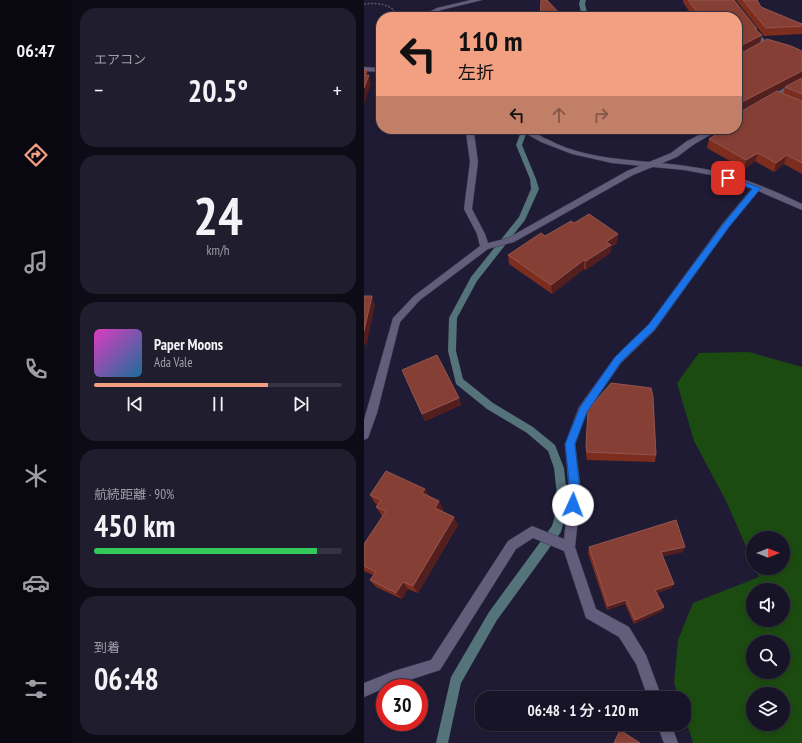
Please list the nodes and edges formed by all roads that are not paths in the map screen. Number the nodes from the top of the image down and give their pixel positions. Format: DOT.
graph roads {
  1 [pos="479,0"];
  2 [pos="433,12"];
  3 [pos="750,25"];
  4 [pos="802,55"];
  5 [pos="364,69"];
  6 [pos="376,70"];
  7 [pos="802,80"];
  8 [pos="761,103"];
  9 [pos="470,134"];
  10 [pos="531,134"];
  11 [pos="707,134"];
  12 [pos="655,164"];
  13 [pos="758,188"];
  14 [pos="802,207"];
  15 [pos="485,247"];
  16 [pos="364,435"];
  17 [pos="569,547"];
  18 [pos="364,690"];
  19 [pos="652,691"];
  20 [pos="667,731"];
  21 [pos="671,743"];
  1 -- 2 [label="street"];
  3 -- 4 [label="street"];
  5 -- 6 [label="street"];
  7 -- 8 [label="street"];
  9 -- 15 [label="street"];
  10 -- 12 [label="street"];
  11 -- 12 [label="street"];
  12 -- 13 [label="street"];
  12 -- 15 [label="street"];
  13 -- 14 [label="street"];
  13 -- 17 [label="street"];
  15 -- 16 [label="street"];
  17 -- 18 [label="street"];
  17 -- 19 [label="street"];
  20 -- 21 [label="street"];
}
